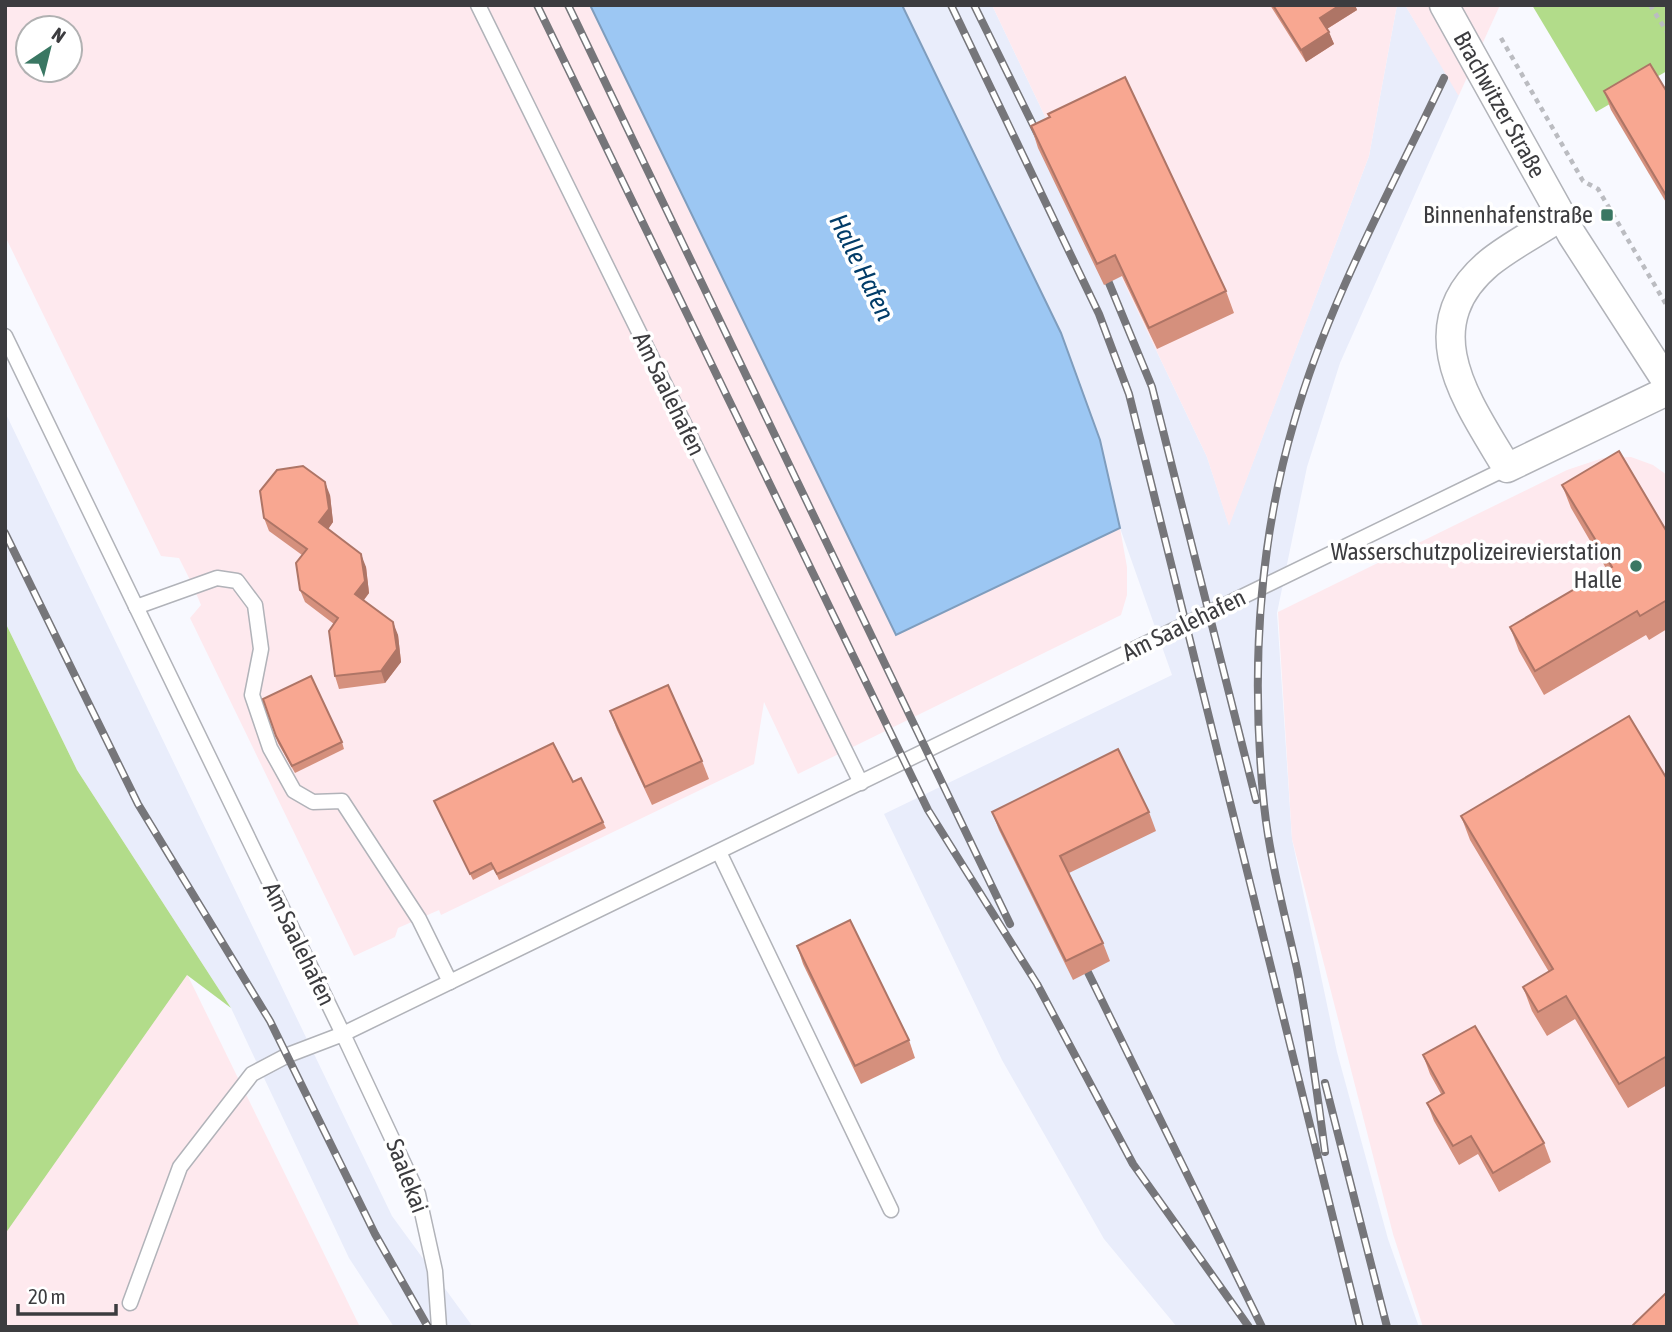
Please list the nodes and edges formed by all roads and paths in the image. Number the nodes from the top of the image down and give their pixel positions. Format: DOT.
graph roads {
  1 [pos="478,5"];
  2 [pos="1444,5"];
  3 [pos="1650,5"];
  4 [pos="1495,29"];
  5 [pos="1667,32"];
  6 [pos="1561,216"];
  7 [pos="1667,306"];
  8 [pos="5,336"];
  9 [pos="1667,382"];
  10 [pos="1667,391"];
  11 [pos="1507,468"];
  12 [pos="136,607"];
  13 [pos="861,783"];
  14 [pos="719,852"];
  15 [pos="450,982"];
  16 [pos="343,1034"];
  17 [pos="891,1210"];
  18 [pos="130,1303"];
  19 [pos="439,1327"];
  1 -- 13 [label="lane, Am Saalehafen"];
  2 -- 6 [label="street, Brachwitzer Straße"];
  3 -- 5 [label="path"];
  4 -- 7 [label="path"];
  6 -- 9 [label="street, Brachwitzer Straße"];
  6 -- 11 [label="street"];
  8 -- 12 [label="lane, Am Saalehafen"];
  10 -- 11 [label="street"];
  11 -- 13 [label="lane, Am Saalehafen"];
  12 -- 15 [label="lane"];
  12 -- 16 [label="lane, Am Saalehafen"];
  13 -- 14 [label="lane, Am Saalehafen"];
  14 -- 15 [label="lane, Am Saalehafen"];
  14 -- 17 [label="lane"];
  15 -- 16 [label="lane, Am Saalehafen"];
  16 -- 18 [label="lane"];
  16 -- 19 [label="lane, Saalekai"];
}
